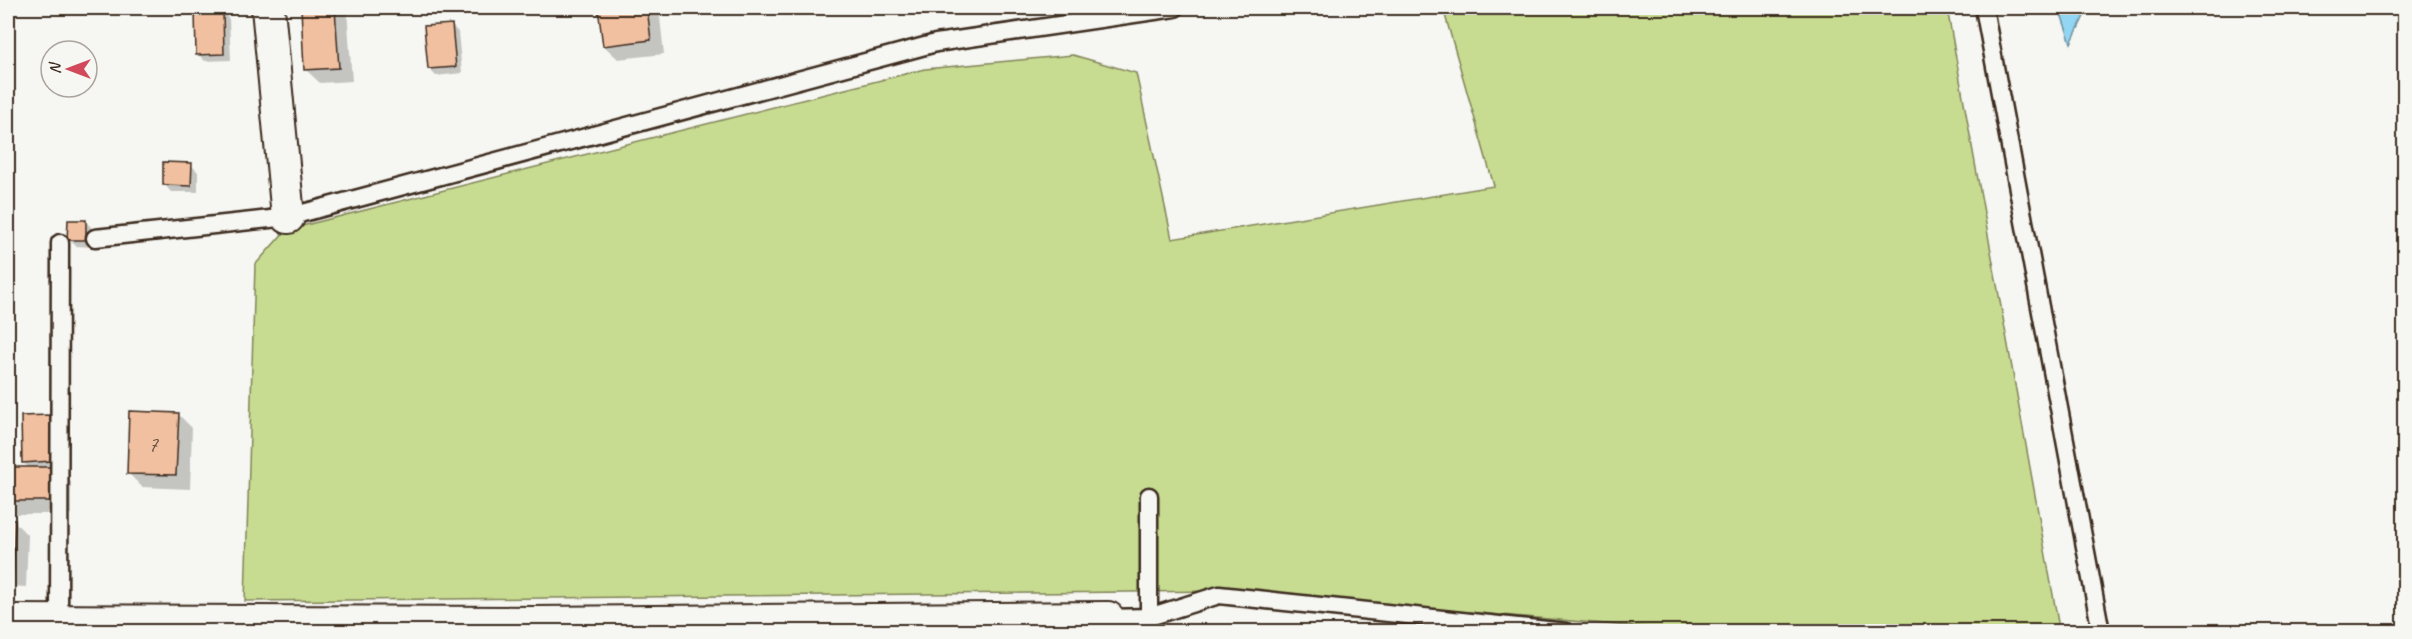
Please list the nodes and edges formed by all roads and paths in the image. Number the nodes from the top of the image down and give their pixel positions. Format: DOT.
graph roads {
  1 [pos="268,8"];
  2 [pos="1175,8"];
  3 [pos="1984,8"];
  4 [pos="288,217"];
  5 [pos="95,238"];
  6 [pos="60,243"];
  7 [pos="1149,496"];
  8 [pos="1149,617"];
  9 [pos="1108,618"];
  10 [pos="8,621"];
  11 [pos="59,623"];
  12 [pos="1566,632"];
  13 [pos="2101,632"];
  1 -- 4 [label="street"];
  2 -- 4 [label="lane"];
  3 -- 13 [label="lane"];
  4 -- 5 [label="lane"];
  6 -- 11 [label="lane"];
  7 -- 8 [label="lane"];
  8 -- 9 [label="lane"];
  8 -- 12 [label="lane"];
  9 -- 11 [label="street"];
  10 -- 11 [label="street"];
}
